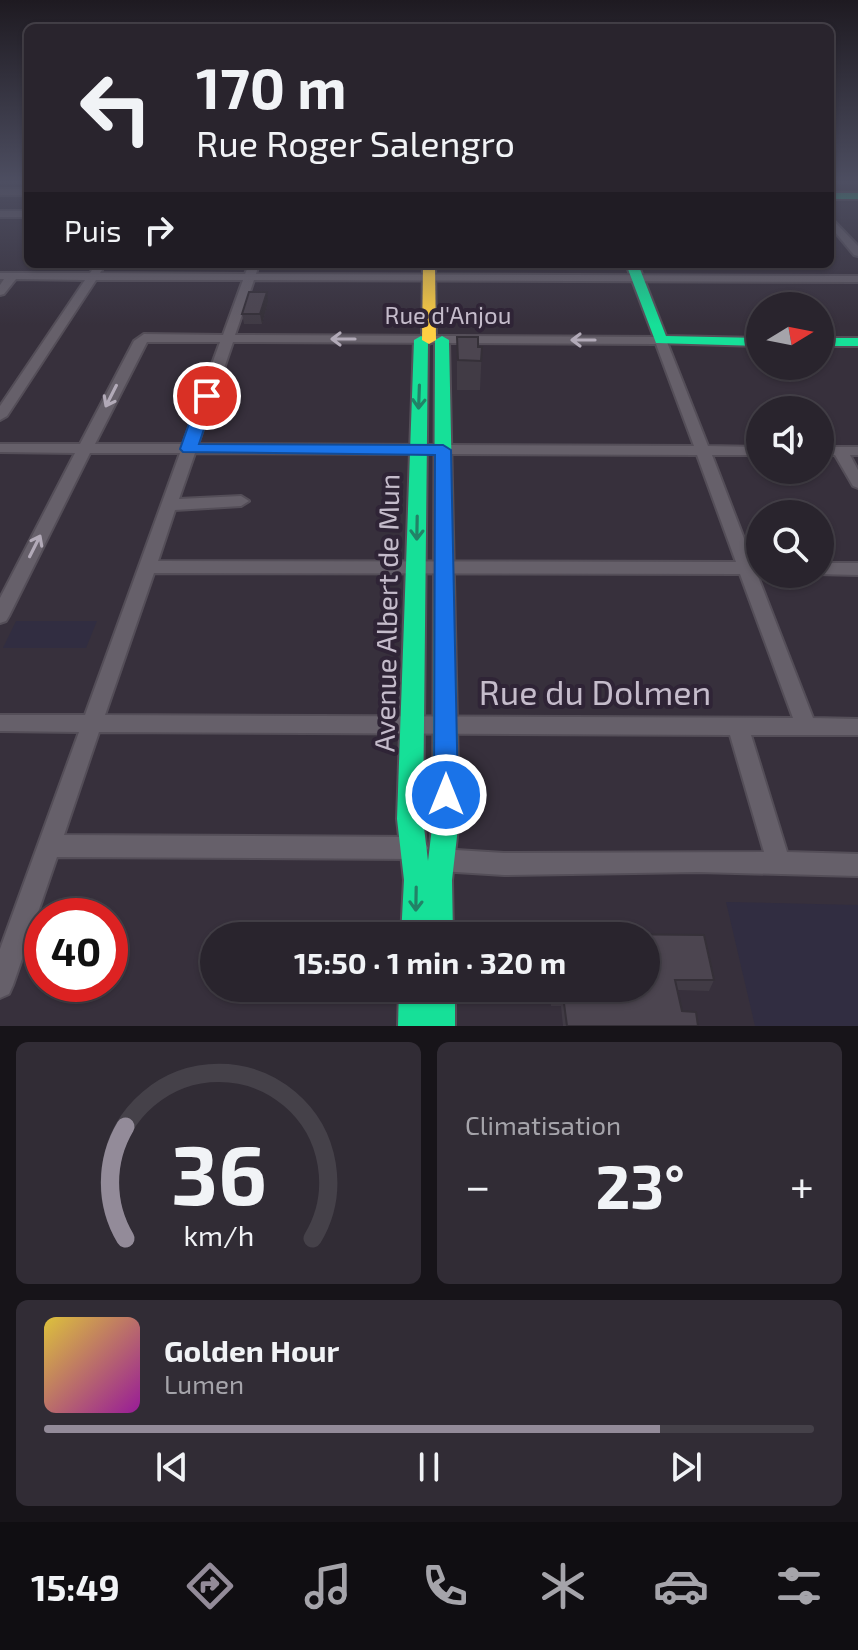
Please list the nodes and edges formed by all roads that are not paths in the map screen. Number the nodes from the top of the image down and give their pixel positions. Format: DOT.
graph roads {
  1 [pos="854,242"];
  2 [pos="858,253"];
  3 [pos="98,268"];
  4 [pos="768,268"];
  5 [pos="252,270"];
  6 [pos="429,271"];
  7 [pos="635,271"];
  8 [pos="0,276"];
  9 [pos="13,276"];
  10 [pos="93,276"];
  11 [pos="775,279"];
  12 [pos="858,279"];
  13 [pos="0,292"];
  14 [pos="431,340"];
  15 [pos="661,340"];
  16 [pos="226,342"];
  17 [pos="746,342"];
  18 [pos="834,342"];
  19 [pos="858,342"];
  20 [pos="0,416"];
  21 [pos="0,448"];
  22 [pos="85,448"];
  23 [pos="189,449"];
  24 [pos="418,450"];
  25 [pos="443,450"];
  26 [pos="702,451"];
  27 [pos="746,451"];
  28 [pos="834,451"];
  29 [pos="840,451"];
  30 [pos="858,451"];
  31 [pos="858,483"];
  32 [pos="241,501"];
  33 [pos="169,505"];
  34 [pos="746,552"];
  35 [pos="147,567"];
  36 [pos="416,567"];
  37 [pos="444,567"];
  38 [pos="746,568"];
  39 [pos="834,569"];
  40 [pos="858,569"];
  41 [pos="760,588"];
  42 [pos="0,616"];
  43 [pos="0,723"];
  44 [pos="92,723"];
  45 [pos="413,723"];
  46 [pos="446,724"];
  47 [pos="738,726"];
  48 [pos="806,727"];
  49 [pos="858,727"];
  50 [pos="49,846"];
  51 [pos="412,846"];
  52 [pos="443,861"];
  53 [pos="779,863"];
  54 [pos="858,865"];
  55 [pos="416,922"];
  56 [pos="439,922"];
  57 [pos="0,985"];
  58 [pos="414,1002"];
  59 [pos="440,1002"];
  60 [pos="413,1026"];
  61 [pos="440,1026"];
  1 -- 2 [label="street"];
  3 -- 10 [label="street"];
  4 -- 11 [label="street"];
  5 -- 6 [label="street"];
  5 -- 10 [label="street"];
  5 -- 16 [label="street"];
  6 -- 7 [label="street"];
  6 -- 14 [label="street, Avenue Albert de Mun"];
  7 -- 11 [label="street"];
  7 -- 15 [label="street"];
  8 -- 9 [label="street"];
  9 -- 10 [label="street"];
  9 -- 13 [label="street"];
  10 -- 20 [label="street"];
  11 -- 12 [label="street"];
  15 -- 14 [label="street, Rue d'Anjou, one-way"];
  14 -- 16 [label="street, Rue d'Anjou, one-way"];
  14 -- 24 [label="street, Avenue Albert de Mun, one-way"];
  14 -- 25 [label="street, Avenue Albert de Mun"];
  15 -- 17 [label="street, Rue d'Anjou"];
  15 -- 26 [label="street"];
  16 -- 22 [label="street, Rue d'Anjou, one-way"];
  16 -- 23 [label="street"];
  18 -- 19 [label="street"];
  21 -- 22 [label="street"];
  22 -- 23 [label="street"];
  42 -- 22 [label="street, one-way"];
  23 -- 24 [label="street"];
  23 -- 33 [label="street"];
  24 -- 25 [label="street"];
  24 -- 36 [label="street, Avenue Albert de Mun, one-way"];
  25 -- 26 [label="street"];
  25 -- 37 [label="street, Avenue Albert de Mun"];
  26 -- 27 [label="street"];
  26 -- 34 [label="street"];
  28 -- 29 [label="street"];
  29 -- 30 [label="street"];
  29 -- 31 [label="street"];
  32 -- 33 [label="street"];
  33 -- 35 [label="street"];
  35 -- 36 [label="street"];
  35 -- 44 [label="street"];
  36 -- 37 [label="street"];
  36 -- 45 [label="street, Avenue Albert de Mun"];
  37 -- 38 [label="street"];
  37 -- 46 [label="street, Avenue Albert de Mun"];
  39 -- 40 [label="street"];
  41 -- 48 [label="street"];
  43 -- 44 [label="street, Rue du Dolmen"];
  44 -- 45 [label="street, Rue du Dolmen"];
  44 -- 50 [label="street"];
  45 -- 46 [label="street, Rue du Dolmen"];
  45 -- 51 [label="street, Avenue Albert de Mun"];
  46 -- 47 [label="street, Rue du Dolmen"];
  46 -- 52 [label="street, Avenue Albert de Mun"];
  47 -- 48 [label="street, Rue du Dolmen"];
  47 -- 53 [label="street"];
  48 -- 49 [label="street, Rue du Dolmen"];
  50 -- 51 [label="street"];
  50 -- 57 [label="street"];
  51 -- 52 [label="street"];
  51 -- 55 [label="street, Avenue Albert de Mun, one-way"];
  52 -- 53 [label="street"];
  52 -- 56 [label="street, Avenue Albert de Mun"];
  53 -- 54 [label="street"];
  58 -- 60 [label="street"];
  59 -- 61 [label="street"];
}
